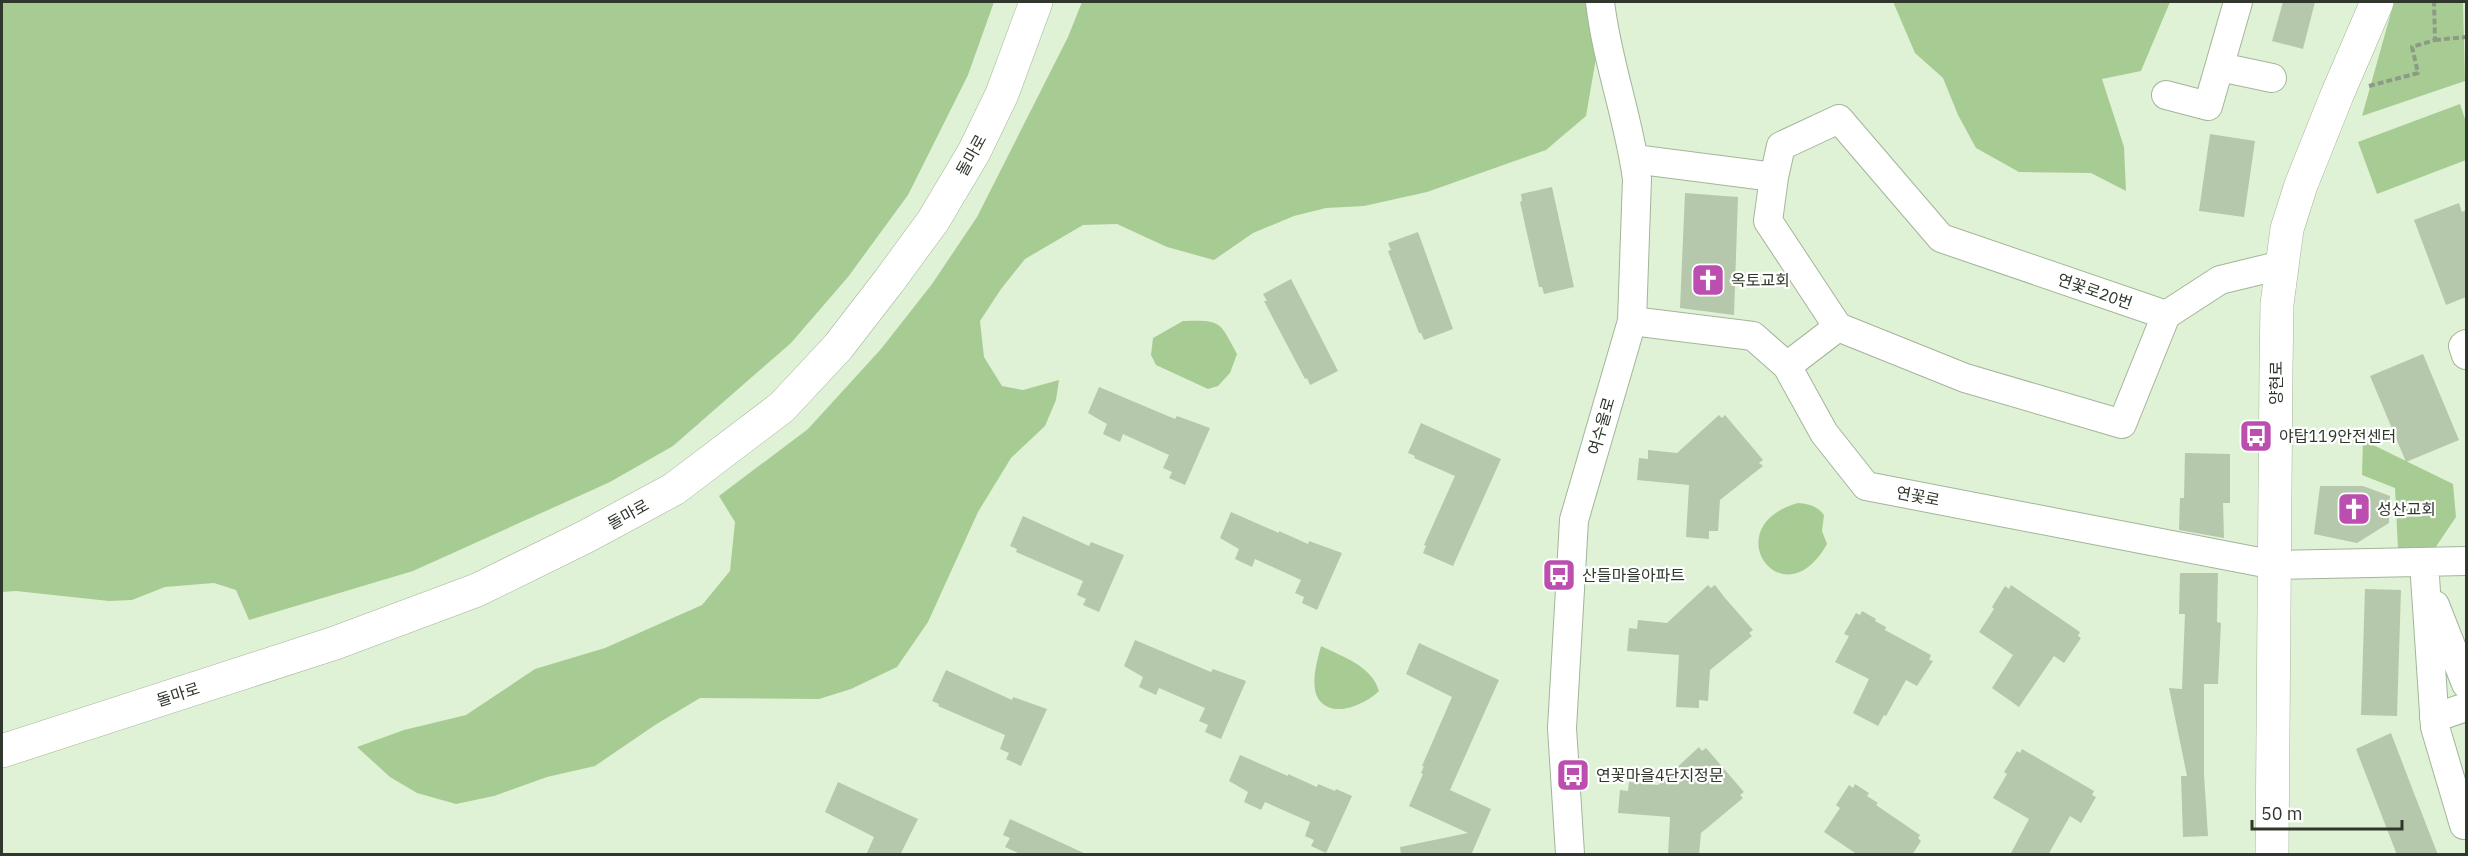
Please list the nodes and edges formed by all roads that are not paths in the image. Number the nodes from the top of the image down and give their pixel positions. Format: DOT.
graph roads {
  1 [pos="1036,2"];
  2 [pos="1600,2"];
  3 [pos="2238,2"];
  4 [pos="2377,2"];
  5 [pos="2220,67"];
  6 [pos="2272,78"];
  7 [pos="2166,95"];
  8 [pos="1634,159"];
  9 [pos="1774,177"];
  10 [pos="2282,265"];
  11 [pos="2166,315"];
  12 [pos="1632,321"];
  13 [pos="1838,327"];
  14 [pos="2466,344"];
  15 [pos="2466,355"];
  16 [pos="1787,366"];
  17 [pos="2466,561"];
  18 [pos="2275,565"];
  19 [pos="2425,572"];
  20 [pos="2466,684"];
  21 [pos="2466,707"];
  22 [pos="2434,718"];
  23 [pos="2,751"];
  24 [pos="2466,824"];
  25 [pos="1570,855"];
  26 [pos="2272,855"];
  1 -- 23 [label="main road, 돌마로"];
  2 -- 8 [label="street, 여수울로"];
  3 -- 5 [label="street"];
  4 -- 10 [label="main road, 양현로"];
  5 -- 6 [label="street"];
  5 -- 7 [label="street"];
  8 -- 9 [label="street"];
  8 -- 12 [label="street, 여수울로"];
  9 -- 11 [label="street, 연꽃로20번"];
  9 -- 13 [label="street"];
  10 -- 11 [label="street"];
  10 -- 18 [label="main road, 양현로"];
  11 -- 13 [label="street"];
  12 -- 16 [label="street, 연꽃로"];
  12 -- 25 [label="street, 여수울로"];
  13 -- 16 [label="street"];
  14 -- 15 [label="street"];
  16 -- 18 [label="street, 연꽃로"];
  17 -- 19 [label="street, 연꽃로"];
  18 -- 19 [label="street, 연꽃로"];
  18 -- 26 [label="main road, 양현로"];
  19 -- 20 [label="street"];
  19 -- 22 [label="street"];
  21 -- 22 [label="street"];
  22 -- 24 [label="street"];
}
